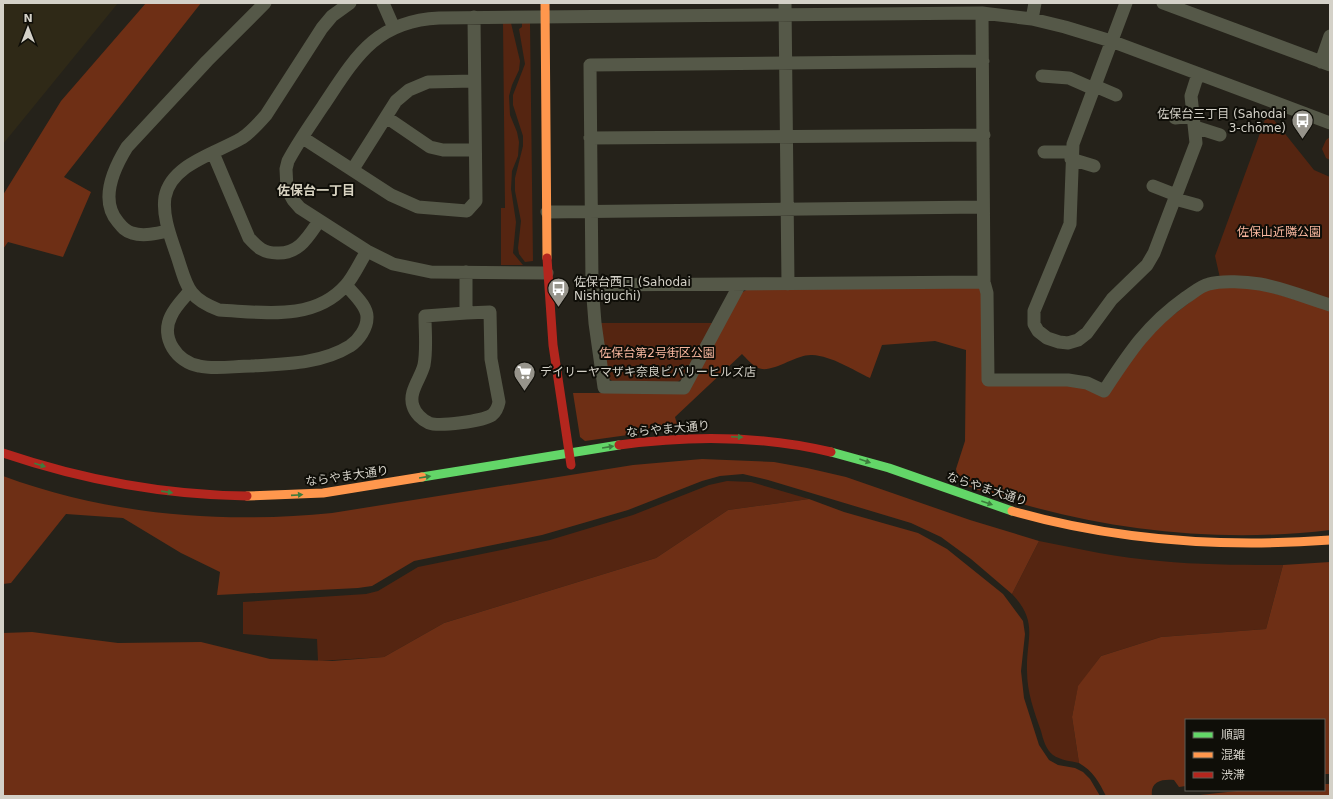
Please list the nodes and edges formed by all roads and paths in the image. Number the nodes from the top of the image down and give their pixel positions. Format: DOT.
graph roads {
  1 [pos="265,3"];
  2 [pos="350,3"];
  3 [pos="383,3"];
  4 [pos="545,3"];
  5 [pos="1035,3"];
  6 [pos="1126,3"];
  7 [pos="1163,3"];
  8 [pos="785,9"];
  9 [pos="982,13"];
  10 [pos="474,17"];
  11 [pos="545,17"];
  12 [pos="1032,19"];
  13 [pos="394,28"];
  14 [pos="1330,36"];
  15 [pos="1111,41"];
  16 [pos="983,61"];
  17 [pos="1325,63"];
  18 [pos="786,64"];
  19 [pos="1198,74"];
  20 [pos="1042,76"];
  21 [pos="474,81"];
  22 [pos="1094,87"];
  23 [pos="1116,95"];
  24 [pos="386,118"];
  25 [pos="1175,118"];
  26 [pos="1194,122"];
  27 [pos="1330,123"];
  28 [pos="984,135"];
  29 [pos="1220,135"];
  30 [pos="786,136"];
  31 [pos="303,138"];
  32 [pos="590,138"];
  33 [pos="475,150"];
  34 [pos="1044,152"];
  35 [pos="213,153"];
  36 [pos="1072,155"];
  37 [pos="1094,166"];
  38 [pos="353,169"];
  39 [pos="1153,186"];
  40 [pos="1176,197"];
  41 [pos="1197,205"];
  42 [pos="983,207"];
  43 [pos="787,210"];
  44 [pos="591,211"];
  45 [pos="547,212"];
  46 [pos="319,221"];
  47 [pos="168,231"];
  48 [pos="366,251"];
  49 [pos="466,272"];
  50 [pos="547,273"];
  51 [pos="984,282"];
  52 [pos="740,284"];
  53 [pos="788,284"];
  54 [pos="346,285"];
  55 [pos="592,285"];
  56 [pos="189,292"];
  57 [pos="1330,305"];
  58 [pos="466,313"];
  59 [pos="3,453"];
  60 [pos="569,453"];
  61 [pos="583,463"];
  62 [pos="1330,540"];
  1 -- 47 [label="street"];
  2 -- 35 [label="street"];
  3 -- 13 [label="street"];
  4 -- 11 [label="street"];
  5 -- 12 [label="street"];
  6 -- 15 [label="street"];
  7 -- 17 [label="street"];
  8 -- 9 [label="street"];
  8 -- 11 [label="street"];
  8 -- 18 [label="street"];
  9 -- 12 [label="street"];
  9 -- 16 [label="street"];
  10 -- 11 [label="street"];
  10 -- 13 [label="street"];
  10 -- 21 [label="street"];
  11 -- 45 [label="street"];
  12 -- 15 [label="street"];
  13 -- 31 [label="street"];
  14 -- 17 [label="street"];
  15 -- 19 [label="street"];
  15 -- 22 [label="street"];
  16 -- 18 [label="street"];
  16 -- 28 [label="street"];
  18 -- 30 [label="street"];
  18 -- 32 [label="street"];
  19 -- 26 [label="street"];
  19 -- 27 [label="street"];
  20 -- 22 [label="street"];
  21 -- 24 [label="street"];
  21 -- 33 [label="street"];
  22 -- 23 [label="street"];
  22 -- 36 [label="street"];
  24 -- 33 [label="street"];
  24 -- 38 [label="street"];
  25 -- 26 [label="street"];
  26 -- 29 [label="street"];
  26 -- 40 [label="street"];
  28 -- 30 [label="street"];
  28 -- 42 [label="street"];
  30 -- 32 [label="street"];
  30 -- 43 [label="street"];
  31 -- 38 [label="street"];
  31 -- 46 [label="street"];
  32 -- 44 [label="street"];
  33 -- 38 [label="street"];
  34 -- 36 [label="street"];
  35 -- 46 [label="street"];
  35 -- 47 [label="street"];
  36 -- 37 [label="street"];
  36 -- 40 [label="street"];
  39 -- 40 [label="street"];
  40 -- 41 [label="street"];
  42 -- 43 [label="street"];
  42 -- 51 [label="street"];
  43 -- 44 [label="street"];
  43 -- 53 [label="street"];
  44 -- 45 [label="street"];
  44 -- 55 [label="street"];
  45 -- 50 [label="street"];
  46 -- 48 [label="street"];
  47 -- 56 [label="street"];
  48 -- 49 [label="street"];
  48 -- 54 [label="street"];
  49 -- 50 [label="street"];
  49 -- 58 [label="street"];
  50 -- 60 [label="street"];
  51 -- 53 [label="street"];
  51 -- 57 [label="street"];
  52 -- 53 [label="street"];
  52 -- 55 [label="street"];
  52 -- 55 [label="street"];
  54 -- 56 [label="street"];
  54 -- 56 [label="street"];
  58 -- 58 [label="street"];
  59 -- 60 [label="street, ならやま大通り, one-way"];
  60 -- 61 [label="street"];
  60 -- 62 [label="street, ならやま大通り, one-way"];
}
